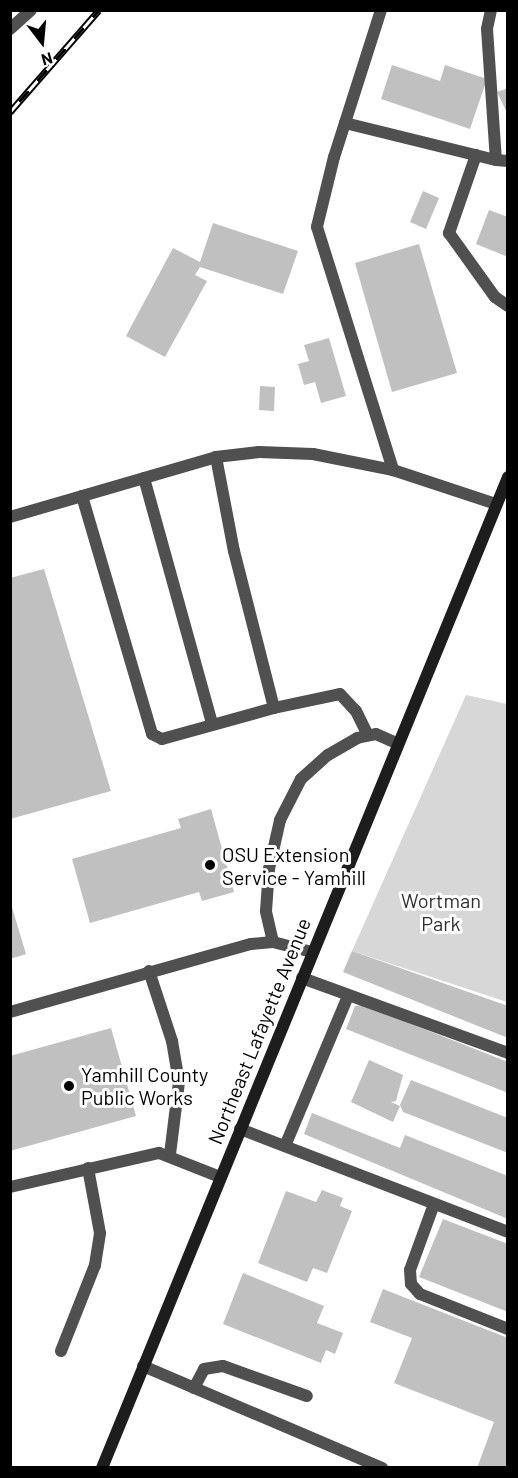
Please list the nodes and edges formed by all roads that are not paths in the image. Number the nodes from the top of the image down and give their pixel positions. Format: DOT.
graph roads {
  1 [pos="31,10"];
  2 [pos="381,10"];
  3 [pos="491,10"];
  4 [pos="10,30"];
  5 [pos="345,123"];
  6 [pos="476,155"];
  7 [pos="502,160"];
  8 [pos="507,306"];
  9 [pos="216,457"];
  10 [pos="393,470"];
  11 [pos="507,477"];
  12 [pos="144,478"];
  13 [pos="82,496"];
  14 [pos="496,504"];
  15 [pos="10,517"];
  16 [pos="274,708"];
  17 [pos="212,723"];
  18 [pos="368,734"];
  19 [pos="398,744"];
  20 [pos="273,942"];
  21 [pos="312,952"];
  22 [pos="149,971"];
  23 [pos="302,978"];
  24 [pos="348,996"];
  25 [pos="10,1012"];
  26 [pos="507,1053"];
  27 [pos="240,1129"];
  28 [pos="285,1146"];
  29 [pos="170,1154"];
  30 [pos="88,1168"];
  31 [pos="220,1177"];
  32 [pos="10,1187"];
  33 [pos="434,1204"];
  34 [pos="507,1232"];
  35 [pos="507,1329"];
  36 [pos="61,1352"];
  37 [pos="143,1366"];
  38 [pos="194,1388"];
  39 [pos="306,1396"];
  40 [pos="102,1467"];
  41 [pos="382,1467"];
  1 -- 4 [label="lane"];
  2 -- 5 [label="lane"];
  3 -- 7 [label="lane"];
  5 -- 6 [label="lane"];
  5 -- 10 [label="lane"];
  6 -- 7 [label="lane"];
  6 -- 8 [label="lane"];
  9 -- 10 [label="lane"];
  9 -- 12 [label="lane"];
  9 -- 16 [label="lane"];
  10 -- 14 [label="lane"];
  11 -- 14 [label="main road, Northeast Lafayette Avenue"];
  12 -- 13 [label="lane"];
  12 -- 17 [label="lane"];
  13 -- 15 [label="lane"];
  13 -- 17 [label="lane"];
  14 -- 19 [label="main road, Northeast Lafayette Avenue"];
  16 -- 17 [label="lane"];
  16 -- 18 [label="lane"];
  18 -- 19 [label="lane"];
  18 -- 20 [label="lane"];
  19 -- 21 [label="main road, Northeast Lafayette Avenue"];
  20 -- 21 [label="lane"];
  20 -- 22 [label="lane"];
  21 -- 23 [label="main road, Northeast Lafayette Avenue"];
  22 -- 25 [label="lane"];
  22 -- 29 [label="lane"];
  23 -- 24 [label="lane"];
  23 -- 27 [label="main road, Northeast Lafayette Avenue"];
  24 -- 26 [label="lane"];
  24 -- 28 [label="lane"];
  27 -- 28 [label="lane"];
  27 -- 31 [label="main road, Northeast Lafayette Avenue"];
  28 -- 33 [label="lane"];
  29 -- 30 [label="lane"];
  29 -- 31 [label="lane"];
  30 -- 32 [label="lane"];
  30 -- 36 [label="lane"];
  31 -- 37 [label="main road, Northeast Lafayette Avenue"];
  33 -- 34 [label="lane"];
  33 -- 35 [label="lane"];
  37 -- 38 [label="lane"];
  37 -- 40 [label="main road, Northeast Lafayette Avenue"];
  38 -- 39 [label="lane"];
  38 -- 41 [label="lane"];
}
